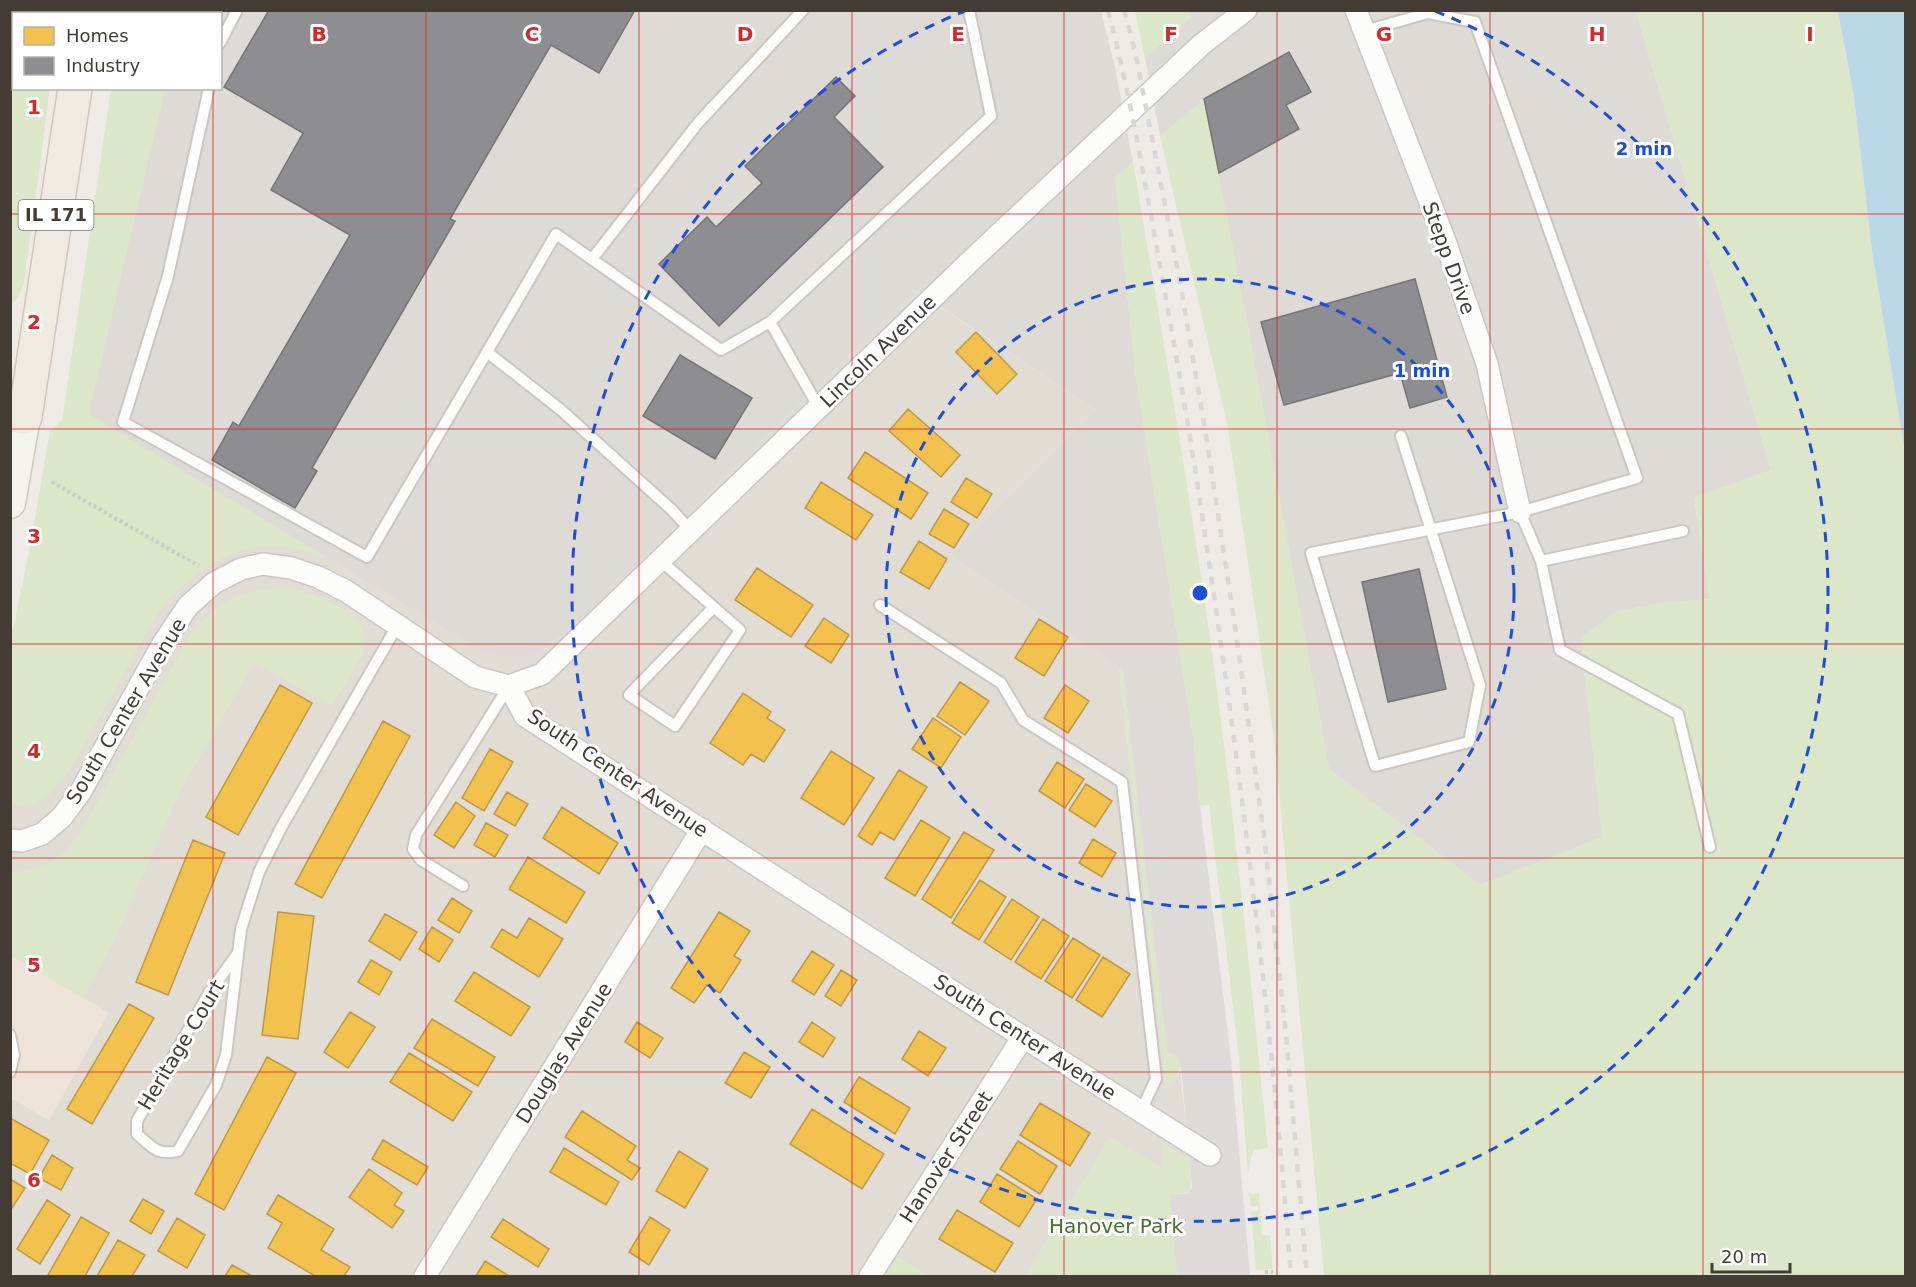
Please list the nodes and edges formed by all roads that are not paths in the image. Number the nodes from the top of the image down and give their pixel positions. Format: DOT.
graph roads {
  1 [pos="237,10"];
  2 [pos="803,10"];
  3 [pos="969,10"];
  4 [pos="1246,10"];
  5 [pos="1356,10"];
  6 [pos="1364,31"];
  7 [pos="222,39"];
  8 [pos="75,90"];
  9 [pos="209,90"];
  10 [pos="592,259"];
  11 [pos="770,322"];
  12 [pos="24,339"];
  13 [pos="487,352"];
  14 [pos="819,408"];
  15 [pos="18,416"];
  16 [pos="1401,436"];
  17 [pos="10,503"];
  18 [pos="1520,512"];
  19 [pos="691,531"];
  20 [pos="1430,531"];
  21 [pos="1683,531"];
  22 [pos="660,560"];
  23 [pos="1541,561"];
  24 [pos="880,605"];
  25 [pos="714,608"];
  26 [pos="396,626"];
  27 [pos="509,686"];
  28 [pos="702,829"];
  29 [pos="10,840"];
  30 [pos="1710,847"];
  31 [pos="463,886"];
  32 [pos="238,953"];
  33 [pos="10,1035"];
  34 [pos="1023,1037"];
  35 [pos="10,1072"];
  36 [pos="1141,1111"];
  37 [pos="1210,1155"];
  38 [pos="425,1276"];
  39 [pos="870,1276"];
  1 -- 7 [label="lane"];
  2 -- 10 [label="lane"];
  3 -- 11 [label="lane"];
  4 -- 14 [label="street, Lincoln Avenue"];
  5 -- 6 [label="street, Stepp Drive"];
  6 -- 18 [label="street, Stepp Drive"];
  6 -- 18 [label="lane"];
  8 -- 12 [label="main road, IL 171"];
  9 -- 13 [label="lane"];
  10 -- 11 [label="lane"];
  10 -- 13 [label="lane"];
  11 -- 14 [label="lane"];
  12 -- 15 [label="main road, IL 171"];
  13 -- 19 [label="lane"];
  14 -- 19 [label="street, Lincoln Avenue"];
  15 -- 17 [label="main road"];
  16 -- 20 [label="lane"];
  18 -- 20 [label="lane"];
  18 -- 23 [label="lane"];
  19 -- 22 [label="street, Lincoln Avenue"];
  20 -- 20 [label="lane"];
  21 -- 23 [label="lane"];
  22 -- 25 [label="lane"];
  22 -- 27 [label="street, Lincoln Avenue"];
  23 -- 30 [label="lane"];
  24 -- 36 [label="lane"];
  25 -- 25 [label="lane"];
  26 -- 27 [label="street, South Center Avenue"];
  26 -- 29 [label="street, South Center Avenue"];
  26 -- 32 [label="lane, Heritage Court"];
  27 -- 28 [label="street, South Center Avenue"];
  27 -- 31 [label="lane"];
  28 -- 34 [label="street, South Center Avenue"];
  28 -- 38 [label="street, Douglas Avenue"];
  32 -- 32 [label="lane, Heritage Court"];
  33 -- 35 [label="lane"];
  34 -- 36 [label="street, South Center Avenue"];
  34 -- 39 [label="street, Hanover Street"];
  36 -- 37 [label="street, South Center Avenue"];
}
